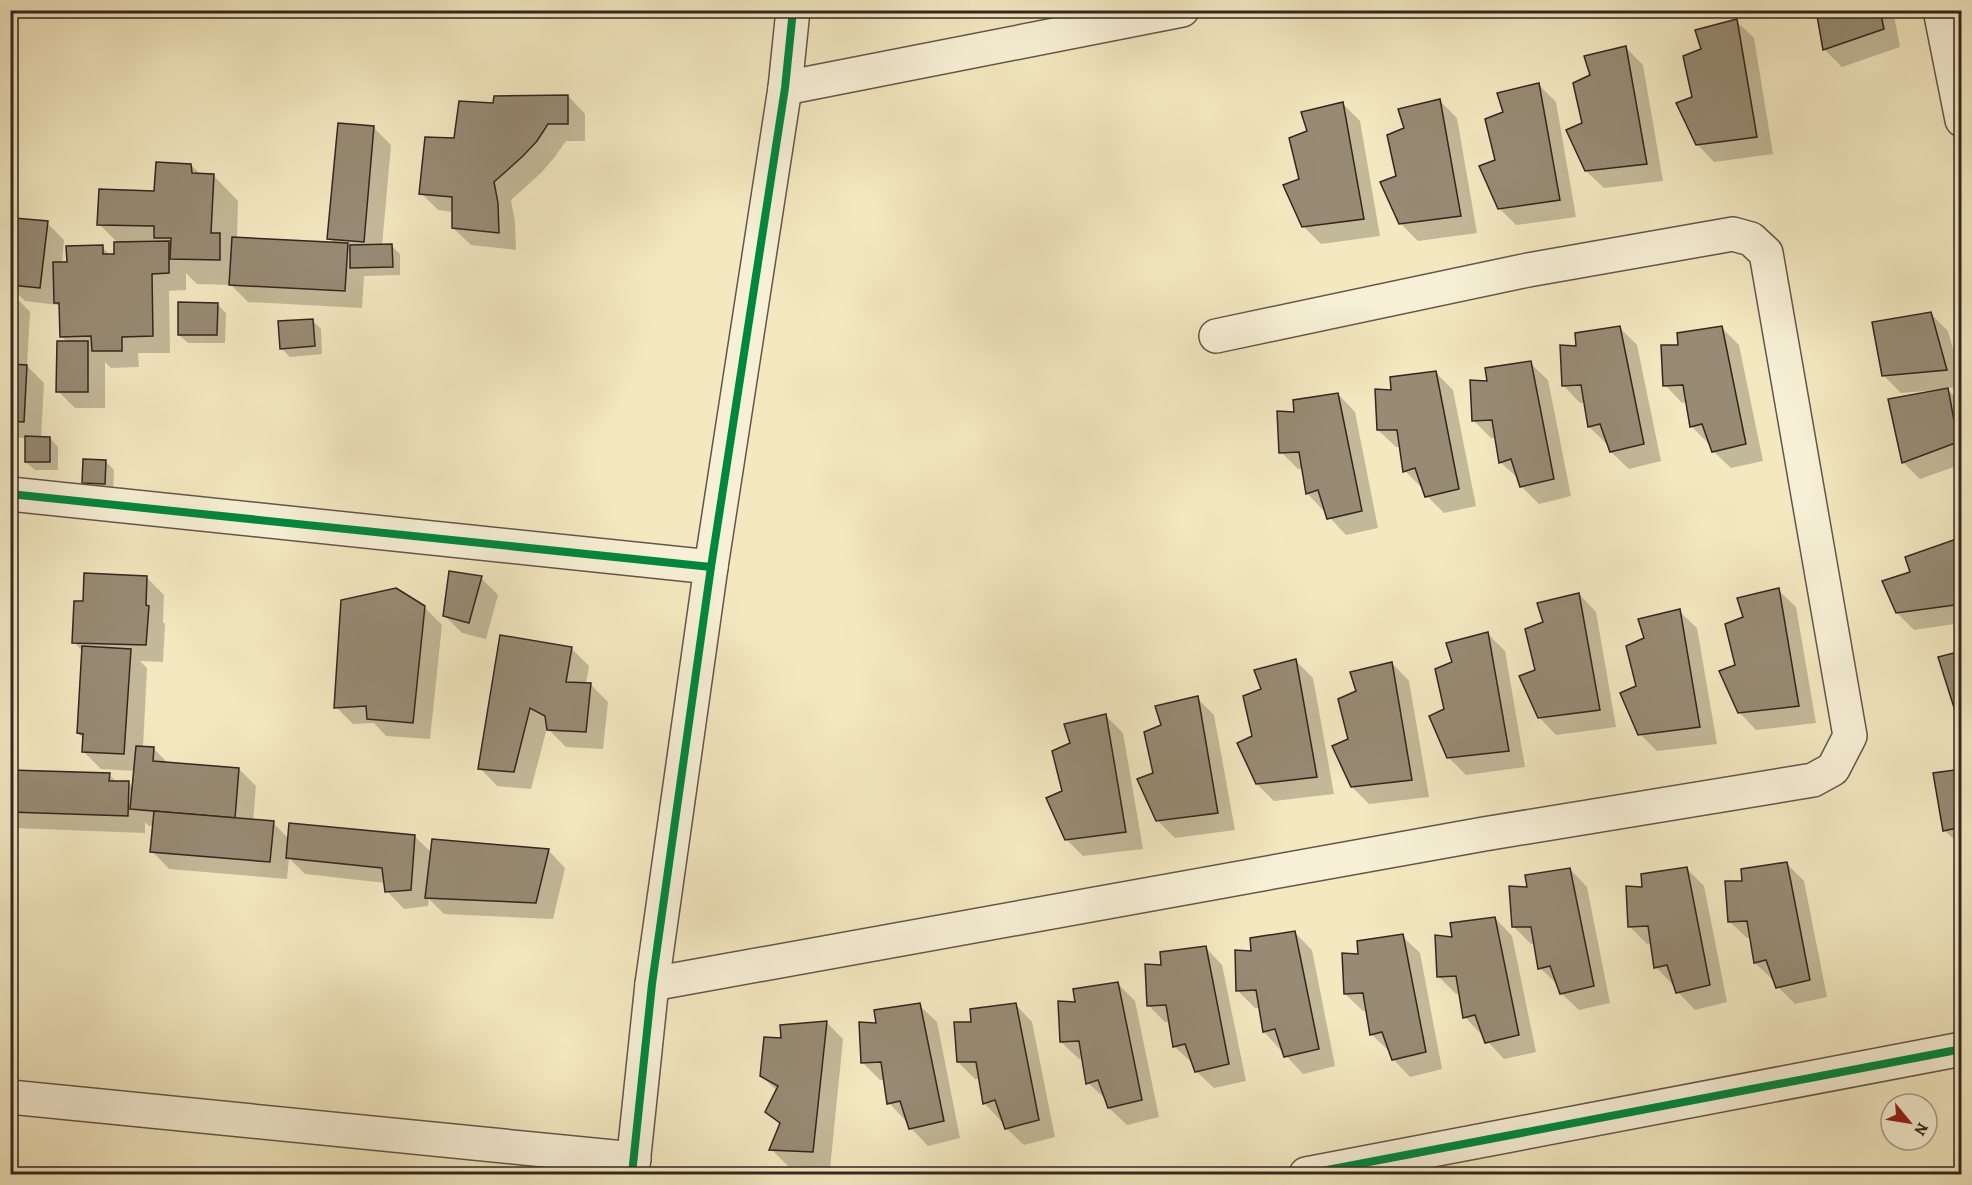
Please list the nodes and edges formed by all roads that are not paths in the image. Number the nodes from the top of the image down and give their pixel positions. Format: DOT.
graph roads {
  1 [pos="792,10"];
  2 [pos="1182,10"];
  3 [pos="1940,10"];
  4 [pos="786,88"];
  5 [pos="1960,109"];
  6 [pos="1216,336"];
  7 [pos="10,494"];
  8 [pos="711,567"];
  9 [pos="652,984"];
  10 [pos="1962,1049"];
  11 [pos="10,1097"];
  12 [pos="633,1167"];
  13 [pos="1306,1174"];
  1 -- 4 [label="street"];
  2 -- 4 [label="street"];
  3 -- 5 [label="street"];
  4 -- 8 [label="street"];
  6 -- 9 [label="street"];
  7 -- 8 [label="street"];
  8 -- 9 [label="street"];
  9 -- 12 [label="street"];
  10 -- 13 [label="street"];
  11 -- 12 [label="street"];
}
